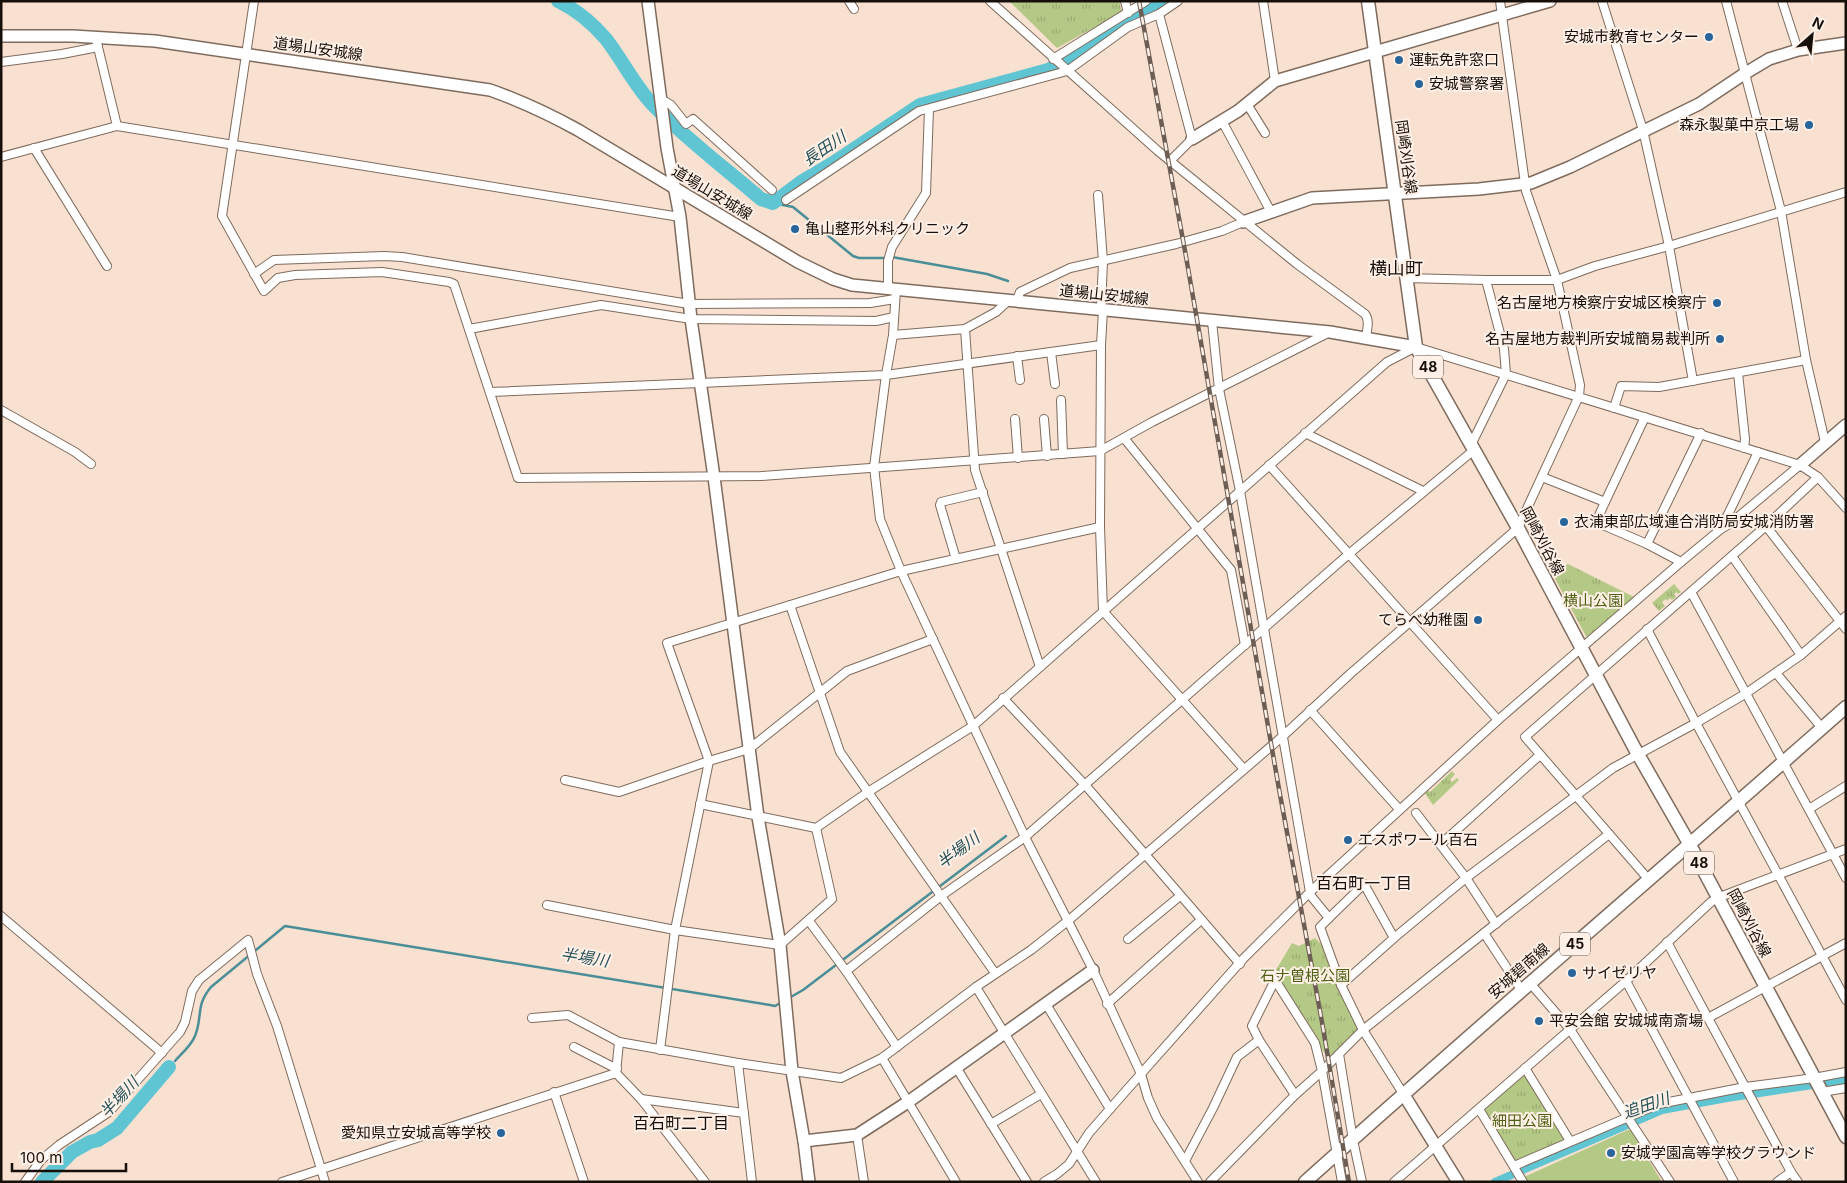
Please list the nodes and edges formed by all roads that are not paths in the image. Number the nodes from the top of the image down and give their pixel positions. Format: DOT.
graph roads {
  1 [pos="648,1"];
  2 [pos="849,1"];
  3 [pos="990,1"];
  4 [pos="1125,1"];
  5 [pos="1146,1"];
  6 [pos="1178,1"];
  7 [pos="1263,1"];
  8 [pos="1368,1"];
  9 [pos="1500,1"];
  10 [pos="1550,1"];
  11 [pos="1602,1"];
  12 [pos="1726,1"];
  13 [pos="1782,1"];
  14 [pos="999,4"];
  15 [pos="253,5"];
  16 [pos="854,9"];
  17 [pos="1128,12"];
  18 [pos="1160,14"];
  19 [pos="1502,16"];
  20 [pos="1,36"];
  21 [pos="97,42"];
  22 [pos="1846,43"];
  23 [pos="1798,50"];
  24 [pos="1375,52"];
  25 [pos="246,54"];
  26 [pos="1055,60"];
  27 [pos="1,62"];
  28 [pos="1065,70"];
  29 [pos="1744,74"];
  30 [pos="1275,81"];
  31 [pos="661,99"];
  32 [pos="1247,104"];
  33 [pos="929,109"];
  34 [pos="1222,121"];
  35 [pos="117,126"];
  36 [pos="1643,130"];
  37 [pos="1265,133"];
  38 [pos="1192,140"];
  39 [pos="233,144"];
  40 [pos="34,148"];
  41 [pos="1,157"];
  42 [pos="1170,161"];
  43 [pos="1525,184"];
  44 [pos="676,188"];
  45 [pos="772,190"];
  46 [pos="1846,192"];
  47 [pos="1395,194"];
  48 [pos="1098,195"];
  49 [pos="786,200"];
  50 [pos="1782,211"];
  51 [pos="1271,212"];
  52 [pos="680,217"];
  53 [pos="1243,222"];
  54 [pos="1669,246"];
  55 [pos="1102,261"];
  56 [pos="107,266"];
  57 [pos="254,274"];
  58 [pos="1406,278"];
  59 [pos="1486,280"];
  60 [pos="1557,280"];
  61 [pos="893,292"];
  62 [pos="1013,300"];
  63 [pos="689,304"];
  64 [pos="1102,310"];
  65 [pos="894,317"];
  66 [pos="691,319"];
  67 [pos="1212,321"];
  68 [pos="469,329"];
  69 [pos="965,329"];
  70 [pos="1330,332"];
  71 [pos="893,335"];
  72 [pos="1366,338"];
  73 [pos="1101,345"];
  74 [pos="1416,347"];
  75 [pos="1051,352"];
  76 [pos="1017,356"];
  77 [pos="1806,360"];
  78 [pos="968,363"];
  79 [pos="1738,373"];
  80 [pos="1506,374"];
  81 [pos="886,375"];
  82 [pos="1020,380"];
  83 [pos="1693,381"];
  84 [pos="700,382"];
  85 [pos="1055,384"];
  86 [pos="1219,389"];
  87 [pos="490,392"];
  88 [pos="1580,396"];
  89 [pos="1061,400"];
  90 [pos="1614,408"];
  91 [pos="1,410"];
  92 [pos="1645,417"];
  93 [pos="1015,419"];
  94 [pos="1044,419"];
  95 [pos="1846,425"];
  96 [pos="1305,433"];
  97 [pos="1701,433"];
  98 [pos="1124,438"];
  99 [pos="1826,442"];
  100 [pos="1473,447"];
  101 [pos="1744,448"];
  102 [pos="1100,452"];
  103 [pos="1758,452"];
  104 [pos="1063,454"];
  105 [pos="1047,456"];
  106 [pos="1018,458"];
  107 [pos="974,461"];
  108 [pos="91,464"];
  109 [pos="1269,465"];
  110 [pos="1800,465"];
  111 [pos="874,467"];
  112 [pos="714,477"];
  113 [pos="1542,477"];
  114 [pos="1818,477"];
  115 [pos="1240,491"];
  116 [pos="1423,491"];
  117 [pos="983,492"];
  118 [pos="1605,502"];
  119 [pos="1846,508"];
  120 [pos="1766,526"];
  121 [pos="1100,528"];
  122 [pos="1518,528"];
  123 [pos="1721,528"];
  124 [pos="1197,529"];
  125 [pos="1647,544"];
  126 [pos="1002,550"];
  127 [pos="1350,553"];
  128 [pos="1732,556"];
  129 [pos="956,559"];
  130 [pos="1681,562"];
  131 [pos="901,571"];
  132 [pos="1691,592"];
  133 [pos="790,604"];
  134 [pos="1104,611"];
  135 [pos="1842,619"];
  136 [pos="1411,621"];
  137 [pos="732,624"];
  138 [pos="1647,629"];
  139 [pos="1846,629"];
  140 [pos="1264,630"];
  141 [pos="933,638"];
  142 [pos="1245,645"];
  143 [pos="1581,649"];
  144 [pos="1801,654"];
  145 [pos="1040,667"];
  146 [pos="1776,673"];
  147 [pos="1596,676"];
  148 [pos="819,693"];
  149 [pos="1745,694"];
  150 [pos="1003,698"];
  151 [pos="1183,700"];
  152 [pos="1846,707"];
  153 [pos="1310,710"];
  154 [pos="1498,720"];
  155 [pos="1696,723"];
  156 [pos="973,726"];
  157 [pos="1822,728"];
  158 [pos="1282,736"];
  159 [pos="749,749"];
  160 [pos="1638,754"];
  161 [pos="1540,755"];
  162 [pos="709,761"];
  163 [pos="1783,762"];
  164 [pos="1243,768"];
  165 [pos="565,780"];
  166 [pos="1086,786"];
  167 [pos="1846,786"];
  168 [pos="868,792"];
  169 [pos="1576,797"];
  170 [pos="1739,800"];
  171 [pos="700,804"];
  172 [pos="1400,809"];
  173 [pos="1809,809"];
  174 [pos="1416,813"];
  175 [pos="758,817"];
  176 [pos="816,828"];
  177 [pos="1609,834"];
  178 [pos="1026,837"];
  179 [pos="1441,844"];
  180 [pos="1690,845"];
  181 [pos="1846,849"];
  182 [pos="1833,854"];
  183 [pos="1144,855"];
  184 [pos="1778,874"];
  185 [pos="1466,878"];
  186 [pos="1846,878"];
  187 [pos="1649,880"];
  188 [pos="1310,892"];
  189 [pos="941,896"];
  190 [pos="1180,896"];
  191 [pos="1717,898"];
  192 [pos="547,905"];
  193 [pos="1,916"];
  194 [pos="1328,918"];
  195 [pos="1068,920"];
  196 [pos="1201,920"];
  197 [pos="809,921"];
  198 [pos="1496,924"];
  199 [pos="675,930"];
  200 [pos="1484,933"];
  201 [pos="1394,938"];
  202 [pos="1128,939"];
  203 [pos="1667,942"];
  204 [pos="1846,943"];
  205 [pos="780,945"];
  206 [pos="1822,956"];
  207 [pos="1240,964"];
  208 [pos="1093,970"];
  209 [pos="846,971"];
  210 [pos="995,973"];
  211 [pos="1626,980"];
  212 [pos="1342,985"];
  213 [pos="976,987"];
  214 [pos="1526,987"];
  215 [pos="1764,987"];
  216 [pos="1846,1000"];
  217 [pos="1046,1004"];
  218 [pos="1107,1004"];
  219 [pos="532,1018"];
  220 [pos="1708,1018"];
  221 [pos="1569,1028"];
  222 [pos="1364,1030"];
  223 [pos="1004,1033"];
  224 [pos="1259,1040"];
  225 [pos="619,1042"];
  226 [pos="574,1047"];
  227 [pos="897,1047"];
  228 [pos="660,1050"];
  229 [pos="162,1053"];
  230 [pos="1339,1054"];
  231 [pos="882,1058"];
  232 [pos="738,1063"];
  233 [pos="956,1067"];
  234 [pos="1525,1068"];
  235 [pos="617,1071"];
  236 [pos="792,1071"];
  237 [pos="1322,1071"];
  238 [pos="1846,1072"];
  239 [pos="1141,1074"];
  240 [pos="1814,1078"];
  241 [pos="1846,1088"];
  242 [pos="1821,1091"];
  243 [pos="554,1092"];
  244 [pos="1748,1092"];
  245 [pos="1041,1094"];
  246 [pos="1296,1095"];
  247 [pos="1404,1096"];
  248 [pos="641,1099"];
  249 [pos="908,1102"];
  250 [pos="1691,1102"];
  251 [pos="1110,1109"];
  252 [pos="1479,1109"];
  253 [pos="744,1113"];
  254 [pos="1630,1120"];
  255 [pos="991,1124"];
  256 [pos="856,1135"];
  257 [pos="1846,1137"];
  258 [pos="1353,1140"];
  259 [pos="804,1141"];
  260 [pos="1570,1141"];
  261 [pos="1436,1146"];
  262 [pos="1077,1152"];
  263 [pos="1337,1153"];
  264 [pos="1185,1161"];
  265 [pos="321,1169"];
  266 [pos="1516,1169"];
  267 [pos="1791,1172"];
  268 [pos="25,1182"];
  269 [pos="282,1182"];
  270 [pos="325,1182"];
  271 [pos="584,1182"];
  272 [pos="705,1182"];
  273 [pos="752,1182"];
  274 [pos="809,1182"];
  275 [pos="864,1182"];
  276 [pos="956,1182"];
  277 [pos="1027,1182"];
  278 [pos="1044,1182"];
  279 [pos="1096,1182"];
  280 [pos="1198,1182"];
  281 [pos="1210,1182"];
  282 [pos="1305,1182"];
  283 [pos="1342,1182"];
  284 [pos="1362,1182"];
  285 [pos="1394,1182"];
  286 [pos="1458,1182"];
  287 [pos="1524,1182"];
  288 [pos="1670,1182"];
  289 [pos="1734,1182"];
  290 [pos="1777,1182"];
  291 [pos="1798,1182"];
  1 -- 31 [label="street"];
  2 -- 16 [label="street"];
  3 -- 14 [label="street"];
  4 -- 17 [label="street"];
  5 -- 17 [label="street"];
  6 -- 18 [label="street"];
  7 -- 30 [label="street"];
  8 -- 24 [label="main road, 岡崎刈谷線 / 48"];
  9 -- 19 [label="street"];
  10 -- 19 [label="street"];
  11 -- 36 [label="street"];
  12 -- 29 [label="street"];
  13 -- 23 [label="street"];
  14 -- 26 [label="street"];
  15 -- 25 [label="street"];
  17 -- 26 [label="street"];
  18 -- 28 [label="street"];
  18 -- 38 [label="street"];
  19 -- 24 [label="street"];
  19 -- 43 [label="street"];
  20 -- 21 [label="street, 道場山安城線"];
  21 -- 25 [label="street, 道場山安城線"];
  21 -- 27 [label="street"];
  21 -- 35 [label="street"];
  22 -- 23 [label="street"];
  23 -- 29 [label="street"];
  24 -- 30 [label="street"];
  24 -- 47 [label="main road, 岡崎刈谷線 / 48"];
  25 -- 39 [label="street"];
  25 -- 44 [label="street, 道場山安城線"];
  26 -- 28 [label="street"];
  28 -- 33 [label="street"];
  28 -- 42 [label="street"];
  29 -- 36 [label="street"];
  29 -- 50 [label="street"];
  30 -- 32 [label="street"];
  31 -- 44 [label="street"];
  31 -- 45 [label="street"];
  32 -- 34 [label="street"];
  32 -- 37 [label="street"];
  33 -- 49 [label="street"];
  33 -- 61 [label="street"];
  34 -- 38 [label="street"];
  34 -- 51 [label="street"];
  35 -- 39 [label="street"];
  35 -- 40 [label="street"];
  36 -- 43 [label="street"];
  36 -- 54 [label="street"];
  38 -- 42 [label="street"];
  39 -- 52 [label="street"];
  39 -- 57 [label="street"];
  40 -- 41 [label="street"];
  40 -- 56 [label="street"];
  42 -- 53 [label="street"];
  43 -- 47 [label="street"];
  43 -- 60 [label="street"];
  44 -- 52 [label="street"];
  44 -- 61 [label="street, 道場山安城線"];
  46 -- 50 [label="street"];
  47 -- 51 [label="street"];
  47 -- 58 [label="main road, 岡崎刈谷線 / 48"];
  48 -- 55 [label="street"];
  50 -- 54 [label="street"];
  50 -- 77 [label="street"];
  51 -- 53 [label="street"];
  52 -- 63 [label="street"];
  53 -- 55 [label="street"];
  53 -- 72 [label="street"];
  54 -- 60 [label="street"];
  54 -- 83 [label="street"];
  55 -- 62 [label="street"];
  55 -- 64 [label="street"];
  57 -- 63 [label="street"];
  57 -- 68 [label="street"];
  58 -- 59 [label="street"];
  58 -- 74 [label="main road, 岡崎刈谷線 / 48"];
  59 -- 60 [label="street"];
  59 -- 80 [label="street"];
  60 -- 88 [label="street"];
  61 -- 62 [label="street, 道場山安城線"];
  61 -- 63 [label="street"];
  61 -- 65 [label="street"];
  62 -- 64 [label="street, 道場山安城線"];
  62 -- 69 [label="street"];
  63 -- 66 [label="street"];
  64 -- 67 [label="street, 道場山安城線"];
  64 -- 73 [label="street"];
  65 -- 66 [label="street"];
  65 -- 71 [label="street"];
  66 -- 68 [label="street"];
  66 -- 84 [label="street"];
  67 -- 70 [label="street, 道場山安城線"];
  67 -- 86 [label="street"];
  68 -- 87 [label="street"];
  69 -- 71 [label="street"];
  69 -- 78 [label="street"];
  70 -- 72 [label="street, 道場山安城線"];
  70 -- 86 [label="street"];
  71 -- 81 [label="street"];
  72 -- 74 [label="street, 道場山安城線"];
  73 -- 75 [label="street"];
  73 -- 102 [label="street"];
  74 -- 80 [label="street"];
  74 -- 96 [label="street"];
  74 -- 100 [label="main road, 岡崎刈谷線 / 48"];
  75 -- 76 [label="street"];
  75 -- 85 [label="street"];
  76 -- 78 [label="street"];
  76 -- 82 [label="street"];
  77 -- 79 [label="street"];
  77 -- 99 [label="street"];
  78 -- 81 [label="street"];
  78 -- 107 [label="street"];
  79 -- 83 [label="street"];
  79 -- 101 [label="street"];
  80 -- 88 [label="street"];
  80 -- 100 [label="street"];
  81 -- 84 [label="street"];
  81 -- 111 [label="street"];
  83 -- 90 [label="street"];
  84 -- 87 [label="street"];
  84 -- 112 [label="street"];
  86 -- 98 [label="street"];
  86 -- 115 [label="street"];
  87 -- 112 [label="street"];
  88 -- 90 [label="street"];
  88 -- 113 [label="street"];
  89 -- 104 [label="street"];
  90 -- 92 [label="street"];
  91 -- 108 [label="street"];
  92 -- 97 [label="street"];
  92 -- 118 [label="street"];
  93 -- 106 [label="street"];
  94 -- 105 [label="street"];
  95 -- 99 [label="street"];
  96 -- 109 [label="street"];
  96 -- 116 [label="street"];
  97 -- 101 [label="street"];
  97 -- 125 [label="street"];
  98 -- 102 [label="street"];
  98 -- 124 [label="street"];
  99 -- 110 [label="street"];
  100 -- 116 [label="street"];
  100 -- 122 [label="main road, 岡崎刈谷線 / 48"];
  101 -- 103 [label="street"];
  102 -- 104 [label="street"];
  102 -- 121 [label="street"];
  103 -- 110 [label="street"];
  103 -- 123 [label="street"];
  104 -- 105 [label="street"];
  105 -- 106 [label="street"];
  106 -- 107 [label="street"];
  107 -- 111 [label="street"];
  107 -- 117 [label="street"];
  109 -- 115 [label="street"];
  109 -- 127 [label="street"];
  110 -- 114 [label="street"];
  110 -- 123 [label="street"];
  111 -- 112 [label="street"];
  111 -- 131 [label="street"];
  112 -- 137 [label="street"];
  113 -- 118 [label="street"];
  113 -- 122 [label="street"];
  114 -- 119 [label="street"];
  114 -- 120 [label="street"];
  115 -- 124 [label="street"];
  115 -- 140 [label="street"];
  116 -- 127 [label="street"];
  117 -- 126 [label="street"];
  117 -- 129 [label="street"];
  118 -- 125 [label="street"];
  120 -- 128 [label="street"];
  120 -- 135 [label="street"];
  121 -- 126 [label="street"];
  121 -- 134 [label="street"];
  122 -- 136 [label="street"];
  122 -- 143 [label="main road, 岡崎刈谷線 / 48"];
  123 -- 130 [label="street"];
  124 -- 134 [label="street"];
  124 -- 142 [label="street"];
  125 -- 130 [label="street"];
  126 -- 129 [label="street"];
  126 -- 145 [label="street"];
  127 -- 136 [label="street"];
  127 -- 140 [label="street"];
  128 -- 132 [label="street"];
  128 -- 144 [label="street"];
  129 -- 131 [label="street"];
  130 -- 143 [label="street"];
  131 -- 133 [label="street"];
  131 -- 141 [label="street"];
  132 -- 138 [label="street"];
  132 -- 149 [label="street"];
  133 -- 137 [label="street"];
  133 -- 148 [label="street"];
  134 -- 145 [label="street"];
  134 -- 151 [label="street"];
  135 -- 139 [label="street"];
  135 -- 144 [label="street"];
  136 -- 153 [label="street"];
  136 -- 154 [label="street"];
  137 -- 159 [label="street"];
  137 -- 162 [label="street"];
  138 -- 147 [label="street"];
  138 -- 155 [label="street"];
  140 -- 142 [label="street"];
  140 -- 158 [label="street"];
  141 -- 148 [label="street"];
  141 -- 156 [label="street"];
  142 -- 151 [label="street"];
  143 -- 147 [label="main road, 岡崎刈谷線 / 48"];
  143 -- 154 [label="street"];
  144 -- 146 [label="street"];
  145 -- 150 [label="street"];
  146 -- 149 [label="street"];
  146 -- 157 [label="street"];
  147 -- 160 [label="main road, 岡崎刈谷線 / 48"];
  147 -- 161 [label="street"];
  148 -- 159 [label="street"];
  148 -- 168 [label="street"];
  149 -- 155 [label="street"];
  149 -- 163 [label="street"];
  150 -- 156 [label="street"];
  150 -- 166 [label="street"];
  151 -- 164 [label="street"];
  151 -- 166 [label="street"];
  152 -- 157 [label="main road, 安城碧南線 / 45"];
  153 -- 158 [label="street"];
  153 -- 172 [label="street"];
  154 -- 172 [label="street"];
  155 -- 160 [label="street"];
  155 -- 170 [label="street"];
  156 -- 168 [label="street"];
  156 -- 178 [label="street"];
  157 -- 163 [label="main road, 安城碧南線 / 45"];
  158 -- 164 [label="street"];
  158 -- 188 [label="street"];
  159 -- 162 [label="street"];
  159 -- 175 [label="street"];
  160 -- 169 [label="street"];
  160 -- 180 [label="main road, 岡崎刈谷線 / 48"];
  161 -- 169 [label="street"];
  161 -- 179 [label="street"];
  162 -- 165 [label="street"];
  162 -- 171 [label="street"];
  163 -- 170 [label="main road, 安城碧南線 / 45"];
  163 -- 173 [label="street"];
  164 -- 183 [label="street"];
  166 -- 178 [label="street"];
  166 -- 183 [label="street"];
  167 -- 173 [label="street"];
  168 -- 176 [label="street"];
  168 -- 189 [label="street"];
  169 -- 177 [label="street"];
  169 -- 185 [label="street"];
  170 -- 180 [label="main road, 安城碧南線 / 45"];
  170 -- 184 [label="street"];
  171 -- 175 [label="street"];
  171 -- 199 [label="street"];
  172 -- 188 [label="street"];
  173 -- 182 [label="street"];
  174 -- 179 [label="street"];
  175 -- 176 [label="street"];
  175 -- 205 [label="street"];
  176 -- 197 [label="street"];
  177 -- 187 [label="street"];
  177 -- 198 [label="street"];
  178 -- 189 [label="street"];
  178 -- 195 [label="street"];
  179 -- 185 [label="street"];
  180 -- 187 [label="main road, 安城碧南線 / 45"];
  180 -- 191 [label="main road, 岡崎刈谷線 / 48"];
  181 -- 182 [label="street"];
  182 -- 184 [label="street"];
  182 -- 186 [label="street"];
  183 -- 190 [label="street"];
  183 -- 195 [label="street"];
  184 -- 191 [label="street"];
  184 -- 206 [label="street"];
  185 -- 198 [label="street"];
  185 -- 201 [label="street"];
  187 -- 214 [label="main road, 安城碧南線 / 45"];
  188 -- 194 [label="street"];
  188 -- 207 [label="street"];
  189 -- 209 [label="street"];
  189 -- 210 [label="street"];
  190 -- 196 [label="street"];
  190 -- 202 [label="street"];
  191 -- 203 [label="street"];
  191 -- 215 [label="main road, 岡崎刈谷線 / 48"];
  192 -- 199 [label="street"];
  193 -- 229 [label="street"];
  194 -- 201 [label="street"];
  194 -- 212 [label="street"];
  195 -- 208 [label="street"];
  195 -- 210 [label="street"];
  196 -- 207 [label="street"];
  196 -- 218 [label="street"];
  197 -- 205 [label="street"];
  197 -- 209 [label="street"];
  198 -- 200 [label="street"];
  199 -- 205 [label="street"];
  199 -- 228 [label="street"];
  200 -- 214 [label="street"];
  200 -- 222 [label="street"];
  201 -- 212 [label="street"];
  203 -- 211 [label="street"];
  203 -- 220 [label="street"];
  204 -- 206 [label="street"];
  205 -- 236 [label="street"];
  206 -- 215 [label="street"];
  206 -- 216 [label="street"];
  207 -- 239 [label="street"];
  208 -- 217 [label="street"];
  208 -- 218 [label="street"];
  209 -- 227 [label="street"];
  210 -- 213 [label="street"];
  211 -- 221 [label="street"];
  211 -- 250 [label="street"];
  212 -- 222 [label="street"];
  213 -- 223 [label="street"];
  213 -- 227 [label="street"];
  214 -- 221 [label="street"];
  214 -- 247 [label="main road, 安城碧南線 / 45"];
  215 -- 220 [label="street"];
  215 -- 240 [label="main road, 岡崎刈谷線 / 48"];
  217 -- 223 [label="street"];
  217 -- 251 [label="street"];
  218 -- 239 [label="street"];
  219 -- 225 [label="street"];
  220 -- 244 [label="street"];
  221 -- 234 [label="street"];
  221 -- 254 [label="street"];
  222 -- 230 [label="street"];
  222 -- 247 [label="street"];
  223 -- 233 [label="street"];
  223 -- 245 [label="street"];
  224 -- 237 [label="street"];
  224 -- 246 [label="street"];
  224 -- 264 [label="street"];
  225 -- 228 [label="street"];
  225 -- 235 [label="street"];
  226 -- 235 [label="street"];
  227 -- 231 [label="street"];
  228 -- 232 [label="street"];
  229 -- 265 [label="street"];
  229 -- 268 [label="street"];
  230 -- 237 [label="street"];
  230 -- 258 [label="street"];
  231 -- 236 [label="street"];
  231 -- 249 [label="street"];
  232 -- 236 [label="street"];
  232 -- 253 [label="street"];
  233 -- 249 [label="street"];
  233 -- 255 [label="street"];
  234 -- 252 [label="street"];
  234 -- 260 [label="street"];
  235 -- 243 [label="street"];
  235 -- 248 [label="street"];
  236 -- 259 [label="street"];
  237 -- 246 [label="street"];
  237 -- 263 [label="street"];
  238 -- 240 [label="street"];
  239 -- 251 [label="street"];
  239 -- 264 [label="street"];
  240 -- 242 [label="main road, 岡崎刈谷線 / 48"];
  240 -- 244 [label="street"];
  241 -- 242 [label="street"];
  242 -- 257 [label="main road, 岡崎刈谷線 / 48"];
  243 -- 265 [label="street"];
  243 -- 271 [label="street"];
  244 -- 250 [label="street"];
  244 -- 267 [label="street"];
  245 -- 255 [label="street"];
  245 -- 262 [label="street"];
  246 -- 281 [label="street"];
  247 -- 258 [label="main road, 安城碧南線 / 45"];
  247 -- 261 [label="street"];
  248 -- 253 [label="street"];
  248 -- 272 [label="street"];
  249 -- 256 [label="street"];
  249 -- 276 [label="street"];
  250 -- 254 [label="street"];
  250 -- 289 [label="street"];
  251 -- 262 [label="street"];
  252 -- 261 [label="street"];
  252 -- 266 [label="street"];
  253 -- 273 [label="street"];
  254 -- 260 [label="street"];
  254 -- 288 [label="street"];
  255 -- 277 [label="street"];
  256 -- 259 [label="street"];
  256 -- 275 [label="street"];
  258 -- 263 [label="main road, 安城碧南線 / 45"];
  258 -- 284 [label="street"];
  259 -- 274 [label="street"];
  260 -- 266 [label="street"];
  261 -- 285 [label="street"];
  261 -- 286 [label="street"];
  262 -- 278 [label="street"];
  262 -- 279 [label="street"];
  263 -- 282 [label="main road, 安城碧南線 / 45"];
  263 -- 283 [label="street"];
  264 -- 280 [label="street"];
  265 -- 269 [label="street"];
  265 -- 270 [label="street"];
  266 -- 287 [label="street"];
  267 -- 290 [label="street"];
  267 -- 291 [label="street"];
}
